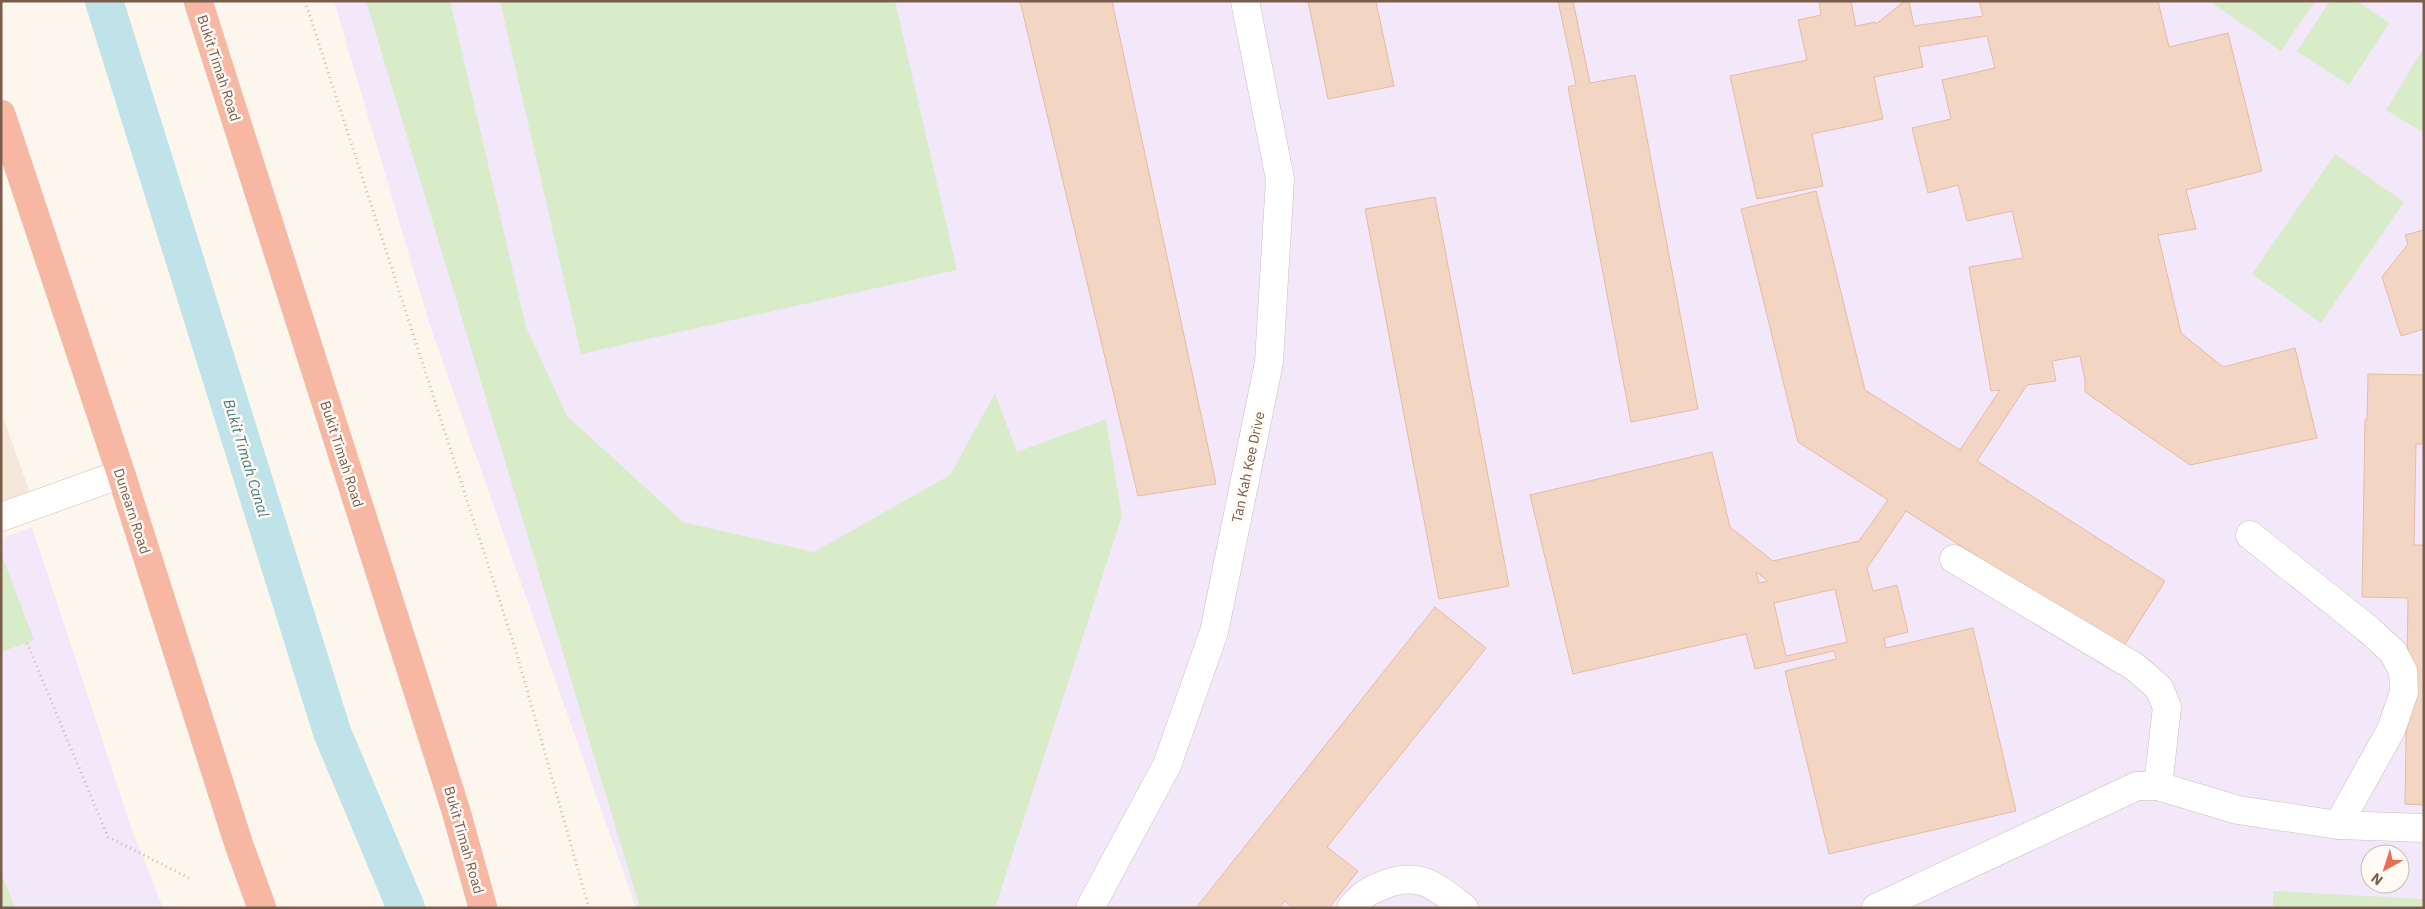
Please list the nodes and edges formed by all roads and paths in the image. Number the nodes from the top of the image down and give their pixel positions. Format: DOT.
graph roads {
  1 [pos="198,1"];
  2 [pos="305,1"];
  3 [pos="1245,1"];
  4 [pos="1,114"];
  5 [pos="121,474"];
  6 [pos="1,517"];
  7 [pos="2250,535"];
  8 [pos="1954,559"];
  9 [pos="27,643"];
  10 [pos="2158,786"];
  11 [pos="2338,825"];
  12 [pos="2424,828"];
  13 [pos="189,878"];
  14 [pos="1094,906"];
  15 [pos="262,908"];
  16 [pos="484,908"];
  17 [pos="589,908"];
  18 [pos="1351,908"];
  19 [pos="1464,908"];
  20 [pos="1876,908"];
  1 -- 16 [label="highway, Bukit Timah Road"];
  2 -- 17 [label="path"];
  3 -- 14 [label="lane, Tan Kah Kee Drive"];
  4 -- 5 [label="highway, Dunearn Road"];
  5 -- 6 [label="lane"];
  5 -- 15 [label="highway, Dunearn Road"];
  7 -- 11 [label="lane"];
  8 -- 10 [label="lane"];
  9 -- 13 [label="path"];
  10 -- 11 [label="lane"];
  10 -- 20 [label="lane"];
  11 -- 12 [label="lane"];
  18 -- 19 [label="lane"];
}
